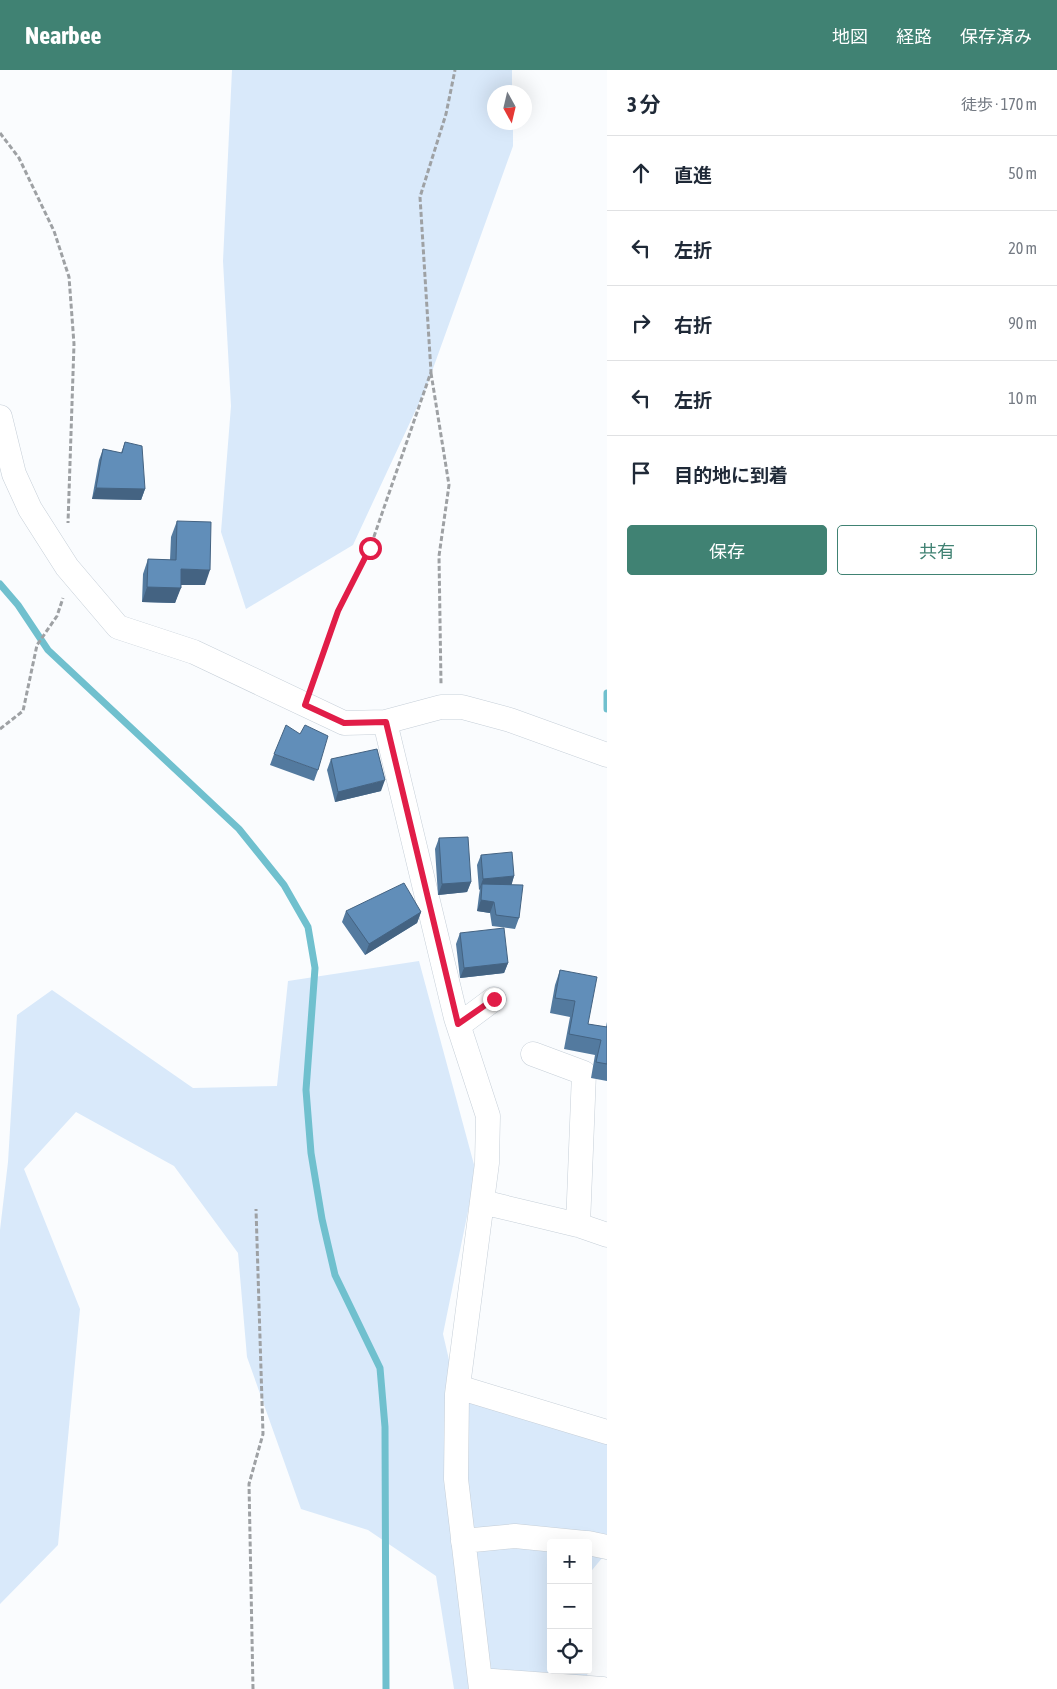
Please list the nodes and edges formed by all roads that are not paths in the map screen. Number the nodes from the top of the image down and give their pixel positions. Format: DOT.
graph roads {
  1 [pos="0,417"];
  2 [pos="386,722"];
  3 [pos="607,755"];
  4 [pos="494,999"];
  5 [pos="458,1024"];
  6 [pos="533,1054"];
  7 [pos="482,1202"];
  8 [pos="578,1225"];
  9 [pos="607,1235"];
  10 [pos="458,1387"];
  11 [pos="607,1432"];
  12 [pos="547,1539"];
  13 [pos="463,1541"];
  14 [pos="592,1544"];
  15 [pos="607,1547"];
  16 [pos="481,1685"];
  17 [pos="603,1689"];
  1 -- 2 [label="street"];
  2 -- 3 [label="street"];
  2 -- 5 [label="street"];
  4 -- 5 [label="street"];
  5 -- 7 [label="street"];
  6 -- 8 [label="street"];
  7 -- 8 [label="street"];
  7 -- 10 [label="street"];
  8 -- 9 [label="street"];
  10 -- 11 [label="street"];
  10 -- 13 [label="street"];
  12 -- 13 [label="street"];
  13 -- 16 [label="street"];
  14 -- 15 [label="street"];
  16 -- 17 [label="street"];
}
